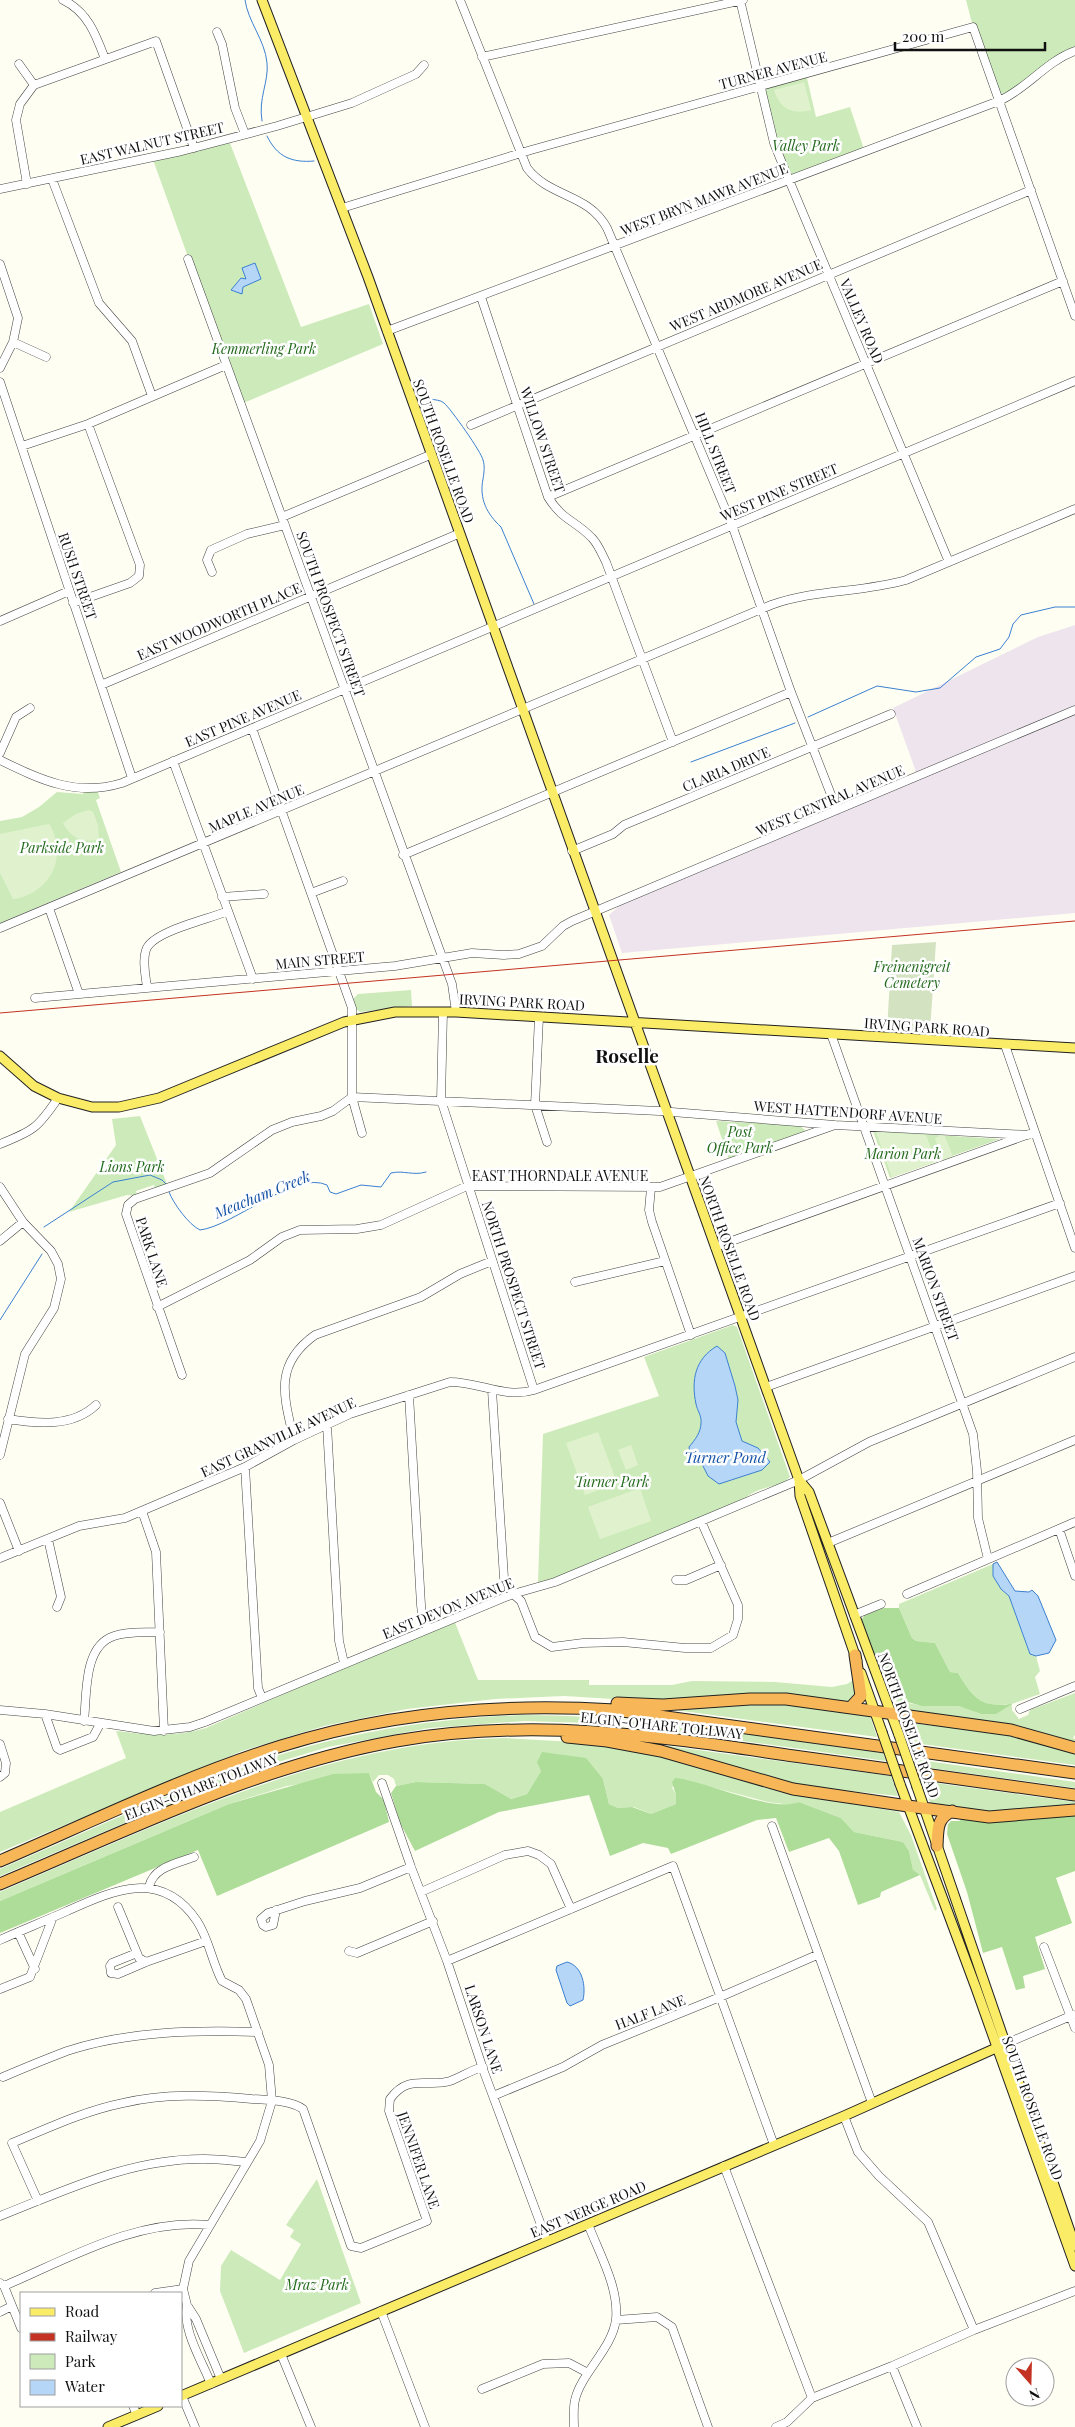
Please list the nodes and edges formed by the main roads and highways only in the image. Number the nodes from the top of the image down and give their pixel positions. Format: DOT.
graph roads {
  1 [pos="262,0"];
  2 [pos="595,914"];
  3 [pos="634,1022"];
  4 [pos="1075,1048"];
  5 [pos="0,1056"];
  6 [pos="799,1480"];
  7 [pos="855,1655"];
  8 [pos="545,1707"];
  9 [pos="851,1707"];
  10 [pos="874,1711"];
  11 [pos="890,1713"];
  12 [pos="524,1729"];
  13 [pos="1075,1748"];
  14 [pos="1075,1773"];
  15 [pos="1075,1795"];
  16 [pos="908,1806"];
  17 [pos="925,1808"];
  18 [pos="1075,1810"];
  19 [pos="952,1812"];
  20 [pos="937,1846"];
  21 [pos="0,1860"];
  22 [pos="0,1884"];
  23 [pos="980,1986"];
  24 [pos="1001,2046"];
  25 [pos="1075,2246"];
  26 [pos="1075,2266"];
  27 [pos="182,2396"];
  28 [pos="156,2407"];
  29 [pos="108,2427"];
  1 -- 2 [label="main road, SOUTH ROSELLE ROAD"];
  2 -- 3 [label="main road, NORTH ROSELLE ROAD"];
  3 -- 4 [label="main road, IRVING PARK ROAD"];
  3 -- 5 [label="main road, IRVING PARK ROAD"];
  3 -- 6 [label="main road, NORTH ROSELLE ROAD"];
  6 -- 7 [label="main road, NORTH ROSELLE ROAD"];
  6 -- 11 [label="main road, NORTH ROSELLE ROAD"];
  7 -- 9 [label="highway"];
  7 -- 10 [label="main road, NORTH ROSELLE ROAD"];
  8 -- 9 [label="highway"];
  8 -- 14 [label="highway, ELGIN-O'HARE TOLLWAY"];
  8 -- 21 [label="highway, ELGIN-O'HARE TOLLWAY"];
  9 -- 10 [label="highway"];
  10 -- 11 [label="highway"];
  10 -- 16 [label="main road, NORTH ROSELLE ROAD, bridge"];
  11 -- 13 [label="highway"];
  11 -- 17 [label="main road, NORTH ROSELLE ROAD, bridge"];
  12 -- 15 [label="highway, ELGIN-O'HARE TOLLWAY"];
  12 -- 16 [label="highway"];
  12 -- 22 [label="highway, ELGIN-O'HARE TOLLWAY"];
  16 -- 17 [label="highway"];
  16 -- 23 [label="main road, NORTH ROSELLE ROAD"];
  17 -- 19 [label="highway"];
  17 -- 20 [label="main road, NORTH ROSELLE ROAD"];
  18 -- 19 [label="highway"];
  19 -- 20 [label="highway"];
  20 -- 23 [label="main road, NORTH ROSELLE ROAD"];
  23 -- 24 [label="main road, SOUTH ROSELLE ROAD"];
  24 -- 25 [label="main road, SOUTH ROSELLE ROAD"];
  24 -- 26 [label="main road, SOUTH ROSELLE ROAD"];
  24 -- 27 [label="main road, EAST NERGE ROAD"];
  28 -- 29 [label="main road"];
}
